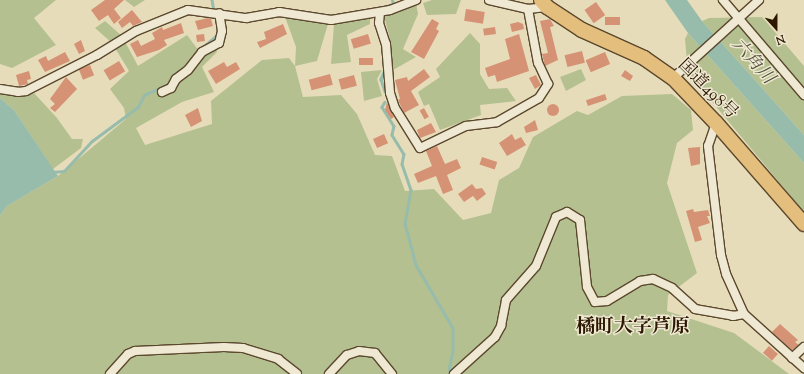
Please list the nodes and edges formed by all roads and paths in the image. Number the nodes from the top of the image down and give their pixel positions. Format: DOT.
graph roads {
  1 [pos="416,0"];
  2 [pos="489,0"];
  3 [pos="723,0"];
  4 [pos="759,0"];
  5 [pos="544,4"];
  6 [pos="528,9"];
  7 [pos="215,12"];
  8 [pos="380,12"];
  9 [pos="738,20"];
  10 [pos="672,78"];
  11 [pos="0,89"];
  12 [pos="162,92"];
  13 [pos="804,95"];
  14 [pos="716,123"];
  15 [pos="804,224"];
  16 [pos="744,314"];
  17 [pos="804,347"];
  18 [pos="792,358"];
  19 [pos="804,368"];
  20 [pos="110,374"];
  21 [pos="297,374"];
  22 [pos="329,374"];
  23 [pos="392,374"];
  24 [pos="454,374"];
  1 -- 8 [label="street"];
  2 -- 6 [label="street"];
  3 -- 9 [label="street"];
  4 -- 9 [label="street"];
  5 -- 6 [label="street"];
  5 -- 10 [label="highway, 国道498号"];
  6 -- 8 [label="street"];
  7 -- 8 [label="street"];
  7 -- 11 [label="street"];
  7 -- 12 [label="street"];
  9 -- 10 [label="street"];
  9 -- 13 [label="street"];
  10 -- 14 [label="highway, 国道498号"];
  14 -- 15 [label="highway, 国道498号"];
  14 -- 16 [label="street"];
  16 -- 18 [label="street"];
  16 -- 24 [label="street"];
  17 -- 18 [label="street"];
  18 -- 19 [label="street"];
  20 -- 21 [label="street"];
  22 -- 23 [label="street"];
}
